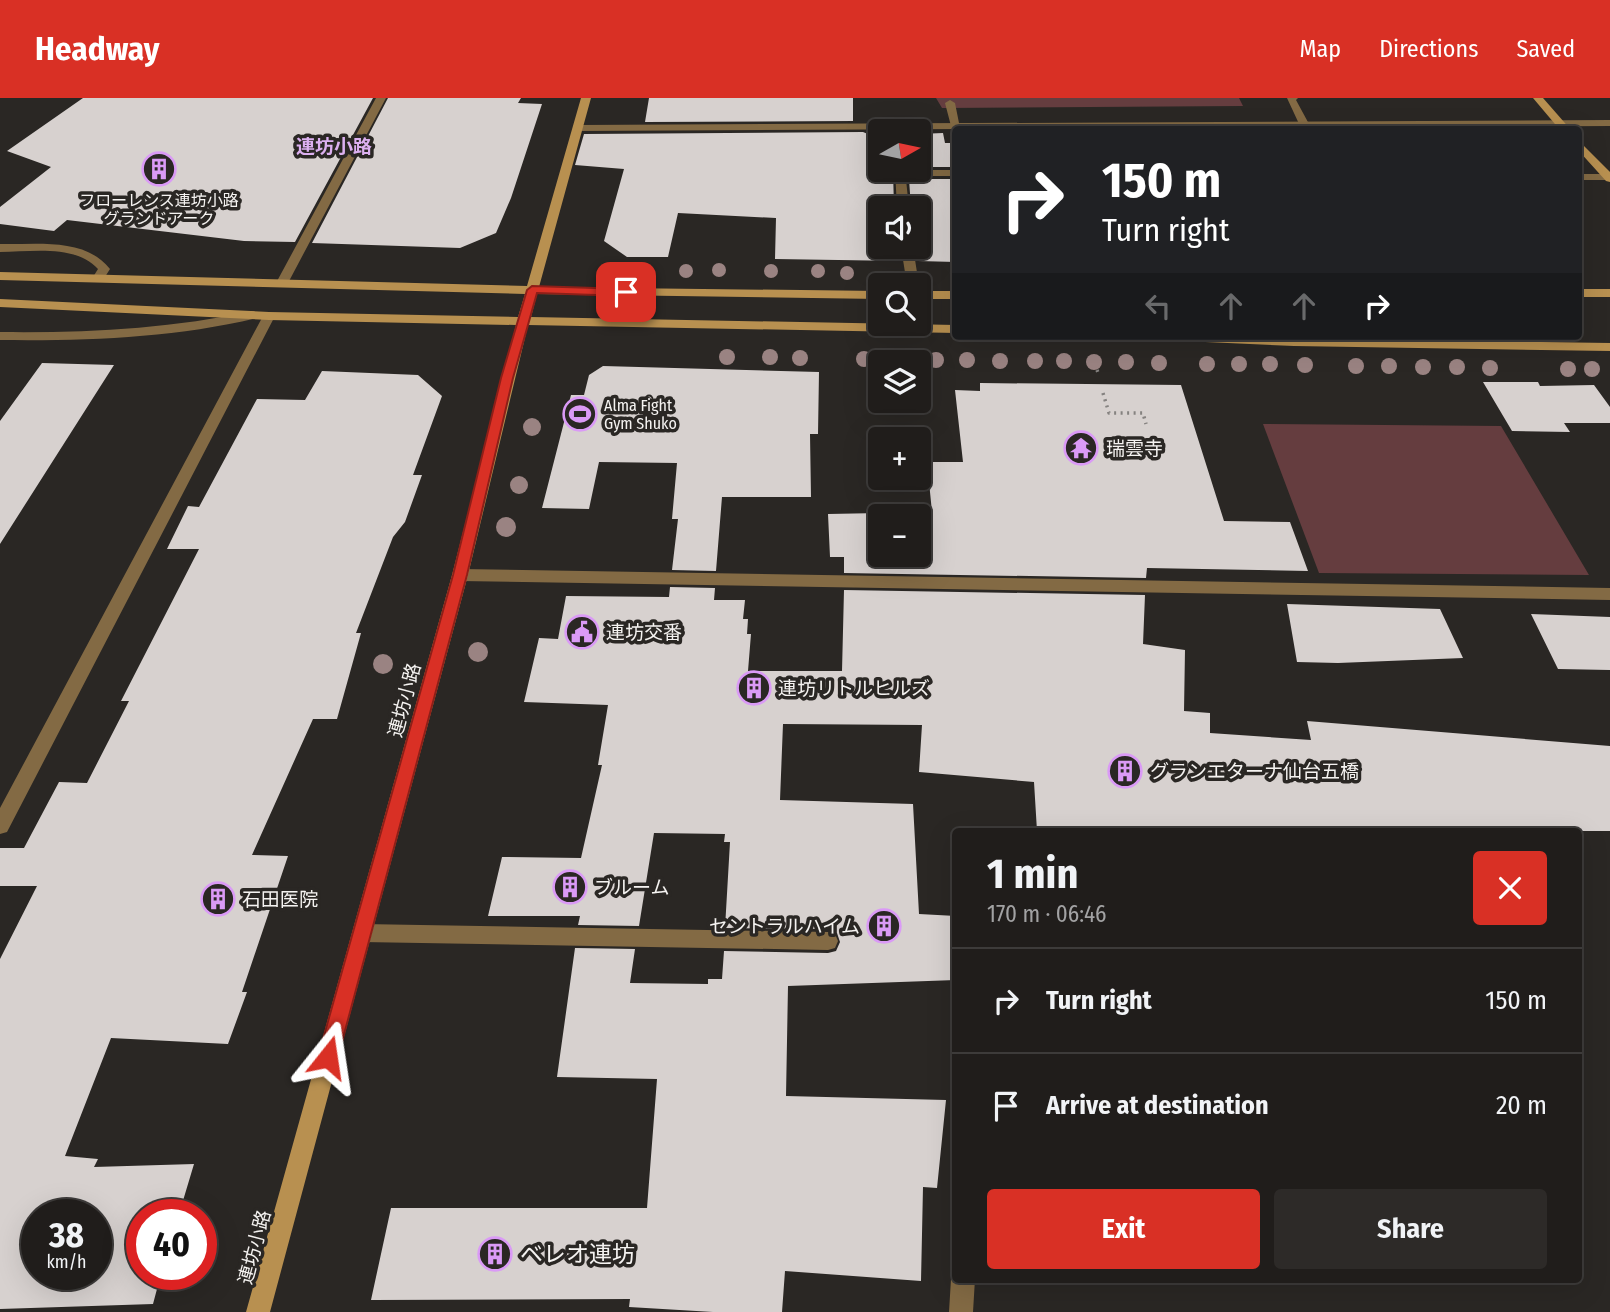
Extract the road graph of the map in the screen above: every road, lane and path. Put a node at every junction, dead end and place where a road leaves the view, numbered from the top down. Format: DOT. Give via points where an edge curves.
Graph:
graph roads {
  1 [pos="381,98"];
  2 [pos="586,98"];
  3 [pos="1293,98"];
  4 [pos="1538,98"];
  5 [pos="950,103"];
  6 [pos="1610,123"];
  7 [pos="1304,124"];
  8 [pos="952,126"];
  9 [pos="956,126"];
  10 [pos="1217,126"];
  11 [pos="1563,126"];
  12 [pos="931,127"];
  13 [pos="578,128"];
  14 [pos="868,129"];
  15 [pos="1582,148"];
  16 [pos="931,172"];
  17 [pos="952,173"];
  18 [pos="1582,177"];
  19 [pos="1609,178"];
  20 [pos="0,248"];
  21 [pos="0,276"];
  22 [pos="99,278"];
  23 [pos="282,283"];
  24 [pos="532,290"];
  25 [pos="1582,293"];
  26 [pos="1610,293"];
  27 [pos="868,295"];
  28 [pos="931,295"];
  29 [pos="952,295"];
  30 [pos="0,303"];
  31 [pos="261,315"];
  32 [pos="523,322"];
  33 [pos="952,329"];
  34 [pos="0,336"];
  35 [pos="1250,340"];
  36 [pos="1610,347"];
  37 [pos="1103,393"];
  38 [pos="1146,424"];
  39 [pos="460,575"];
  40 [pos="1610,594"];
  41 [pos="0,826"];
  42 [pos="362,933"];
  43 [pos="828,941"];
  44 [pos="963,1283"];
  45 [pos="258,1312"];
  46 [pos="961,1312"];
  1 -- 23 [label="street"];
  2 -- 13 [label="street, 連坊小路"];
  3 -- 7 [label="street"];
  4 -- 11 [label="street"];
  5 -- 9 [label="street"];
  6 -- 11 [label="street"];
  7 -- 10 [label="street"];
  7 -- 11 [label="street"];
  8 -- 12 [label="street"];
  13 -- 14 [label="street"];
  13 -- 24 [label="street, 連坊小路"];
  15 -- 19 [label="street"];
  16 -- 17 [label="street"];
  18 -- 19 [label="street"];
  20 -- 22 [label="street" via="83,252 101,263 104,270"];
  21 -- 22 [label="street"];
  22 -- 23 [label="street"];
  23 -- 24 [label="street"];
  24 -- 27 [label="street"];
  24 -- 32 [label="street, 連坊小路"];
  25 -- 26 [label="street"];
  28 -- 29 [label="street"];
  30 -- 31 [label="street"];
  31 -- 32 [label="street"];
  31 -- 34 [label="street" via="154,330 65,337"];
  31 -- 41 [label="street"];
  32 -- 33 [label="street"];
  32 -- 39 [label="street, 連坊小路"];
  35 -- 36 [label="street"];
  37 -- 38 [label="path" via="1110,413 1143,413"];
  39 -- 40 [label="street"];
  39 -- 42 [label="street, 連坊小路"];
  42 -- 43 [label="street"];
  42 -- 45 [label="street, 連坊小路"];
  44 -- 46 [label="street"];
}
